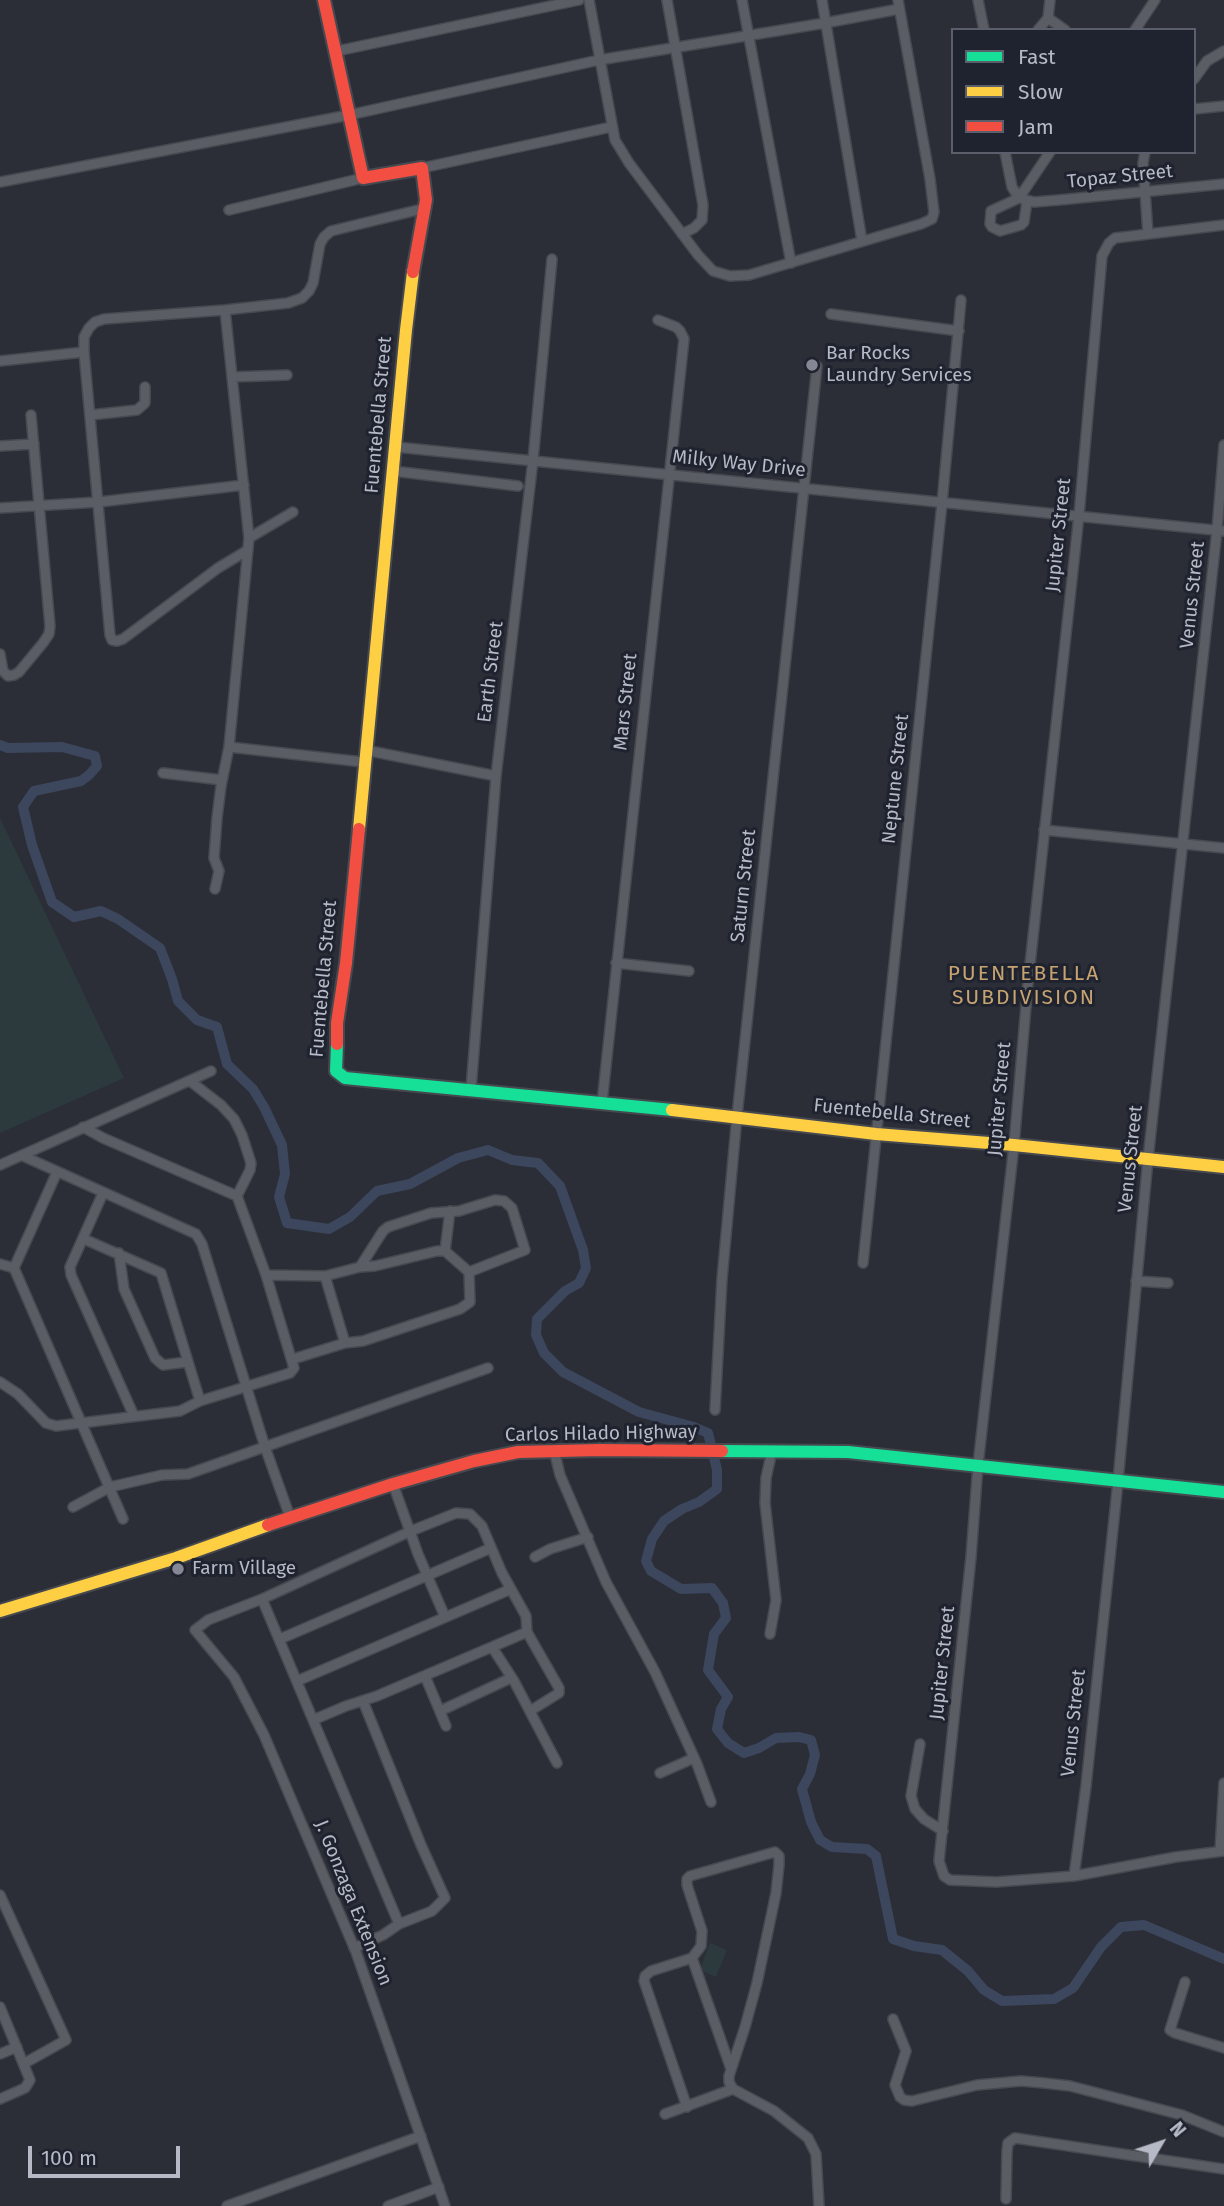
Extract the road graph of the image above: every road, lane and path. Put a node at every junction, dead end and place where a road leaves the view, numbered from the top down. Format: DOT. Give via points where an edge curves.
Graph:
graph roads {
  1 [pos="324,0"];
  2 [pos="579,0"];
  3 [pos="589,0"];
  4 [pos="667,0"];
  5 [pos="742,0"];
  6 [pos="822,0"];
  7 [pos="978,0"];
  8 [pos="1050,0"];
  9 [pos="1155,0"];
  10 [pos="899,4"];
  11 [pos="1048,18"];
  12 [pos="825,23"];
  13 [pos="984,28"];
  14 [pos="1040,28"];
  15 [pos="1062,28"];
  16 [pos="1136,28"];
  17 [pos="747,35"];
  18 [pos="675,47"];
  19 [pos="337,51"];
  20 [pos="1224,51"];
  21 [pos="599,60"];
  22 [pos="1196,76"];
  23 [pos="1224,106"];
  24 [pos="1196,108"];
  25 [pos="349,115"];
  26 [pos="611,127"];
  27 [pos="1004,154"];
  28 [pos="1050,154"];
  29 [pos="1145,154"];
  30 [pos="422,168"];
  31 [pos="363,178"];
  32 [pos="0,182"];
  33 [pos="1224,184"];
  34 [pos="1144,192"];
  35 [pos="1023,200"];
  36 [pos="426,208"];
  37 [pos="229,210"];
  38 [pos="1224,225"];
  39 [pos="682,234"];
  40 [pos="1148,234"];
  41 [pos="862,241"];
  42 [pos="552,259"];
  43 [pos="791,263"];
  44 [pos="961,300"];
  45 [pos="225,310"];
  46 [pos="831,314"];
  47 [pos="658,320"];
  48 [pos="959,331"];
  49 [pos="83,352"];
  50 [pos="0,361"];
  51 [pos="817,366"];
  52 [pos="287,374"];
  53 [pos="232,377"];
  54 [pos="145,387"];
  55 [pos="31,415"];
  56 [pos="90,415"];
  57 [pos="34,444"];
  58 [pos="1224,445"];
  59 [pos="0,446"];
  60 [pos="396,447"];
  61 [pos="533,460"];
  62 [pos="393,471"];
  63 [pos="670,473"];
  64 [pos="244,485"];
  65 [pos="518,486"];
  66 [pos="804,488"];
  67 [pos="99,502"];
  68 [pos="942,503"];
  69 [pos="39,505"];
  70 [pos="0,508"];
  71 [pos="293,513"];
  72 [pos="1079,515"];
  73 [pos="1221,530"];
  74 [pos="249,538"];
  75 [pos="248,550"];
  76 [pos="0,654"];
  77 [pos="229,747"];
  78 [pos="364,756"];
  79 [pos="163,773"];
  80 [pos="496,776"];
  81 [pos="222,780"];
  82 [pos="1044,830"];
  83 [pos="1184,843"];
  84 [pos="1224,848"];
  85 [pos="215,889"];
  86 [pos="616,962"];
  87 [pos="690,971"];
  88 [pos="211,1071"];
  89 [pos="190,1081"];
  90 [pos="471,1089"];
  91 [pos="602,1103"];
  92 [pos="737,1116"];
  93 [pos="83,1127"];
  94 [pos="876,1134"];
  95 [pos="1014,1145"];
  96 [pos="23,1156"];
  97 [pos="1148,1159"];
  98 [pos="0,1165"];
  99 [pos="1224,1167"];
  100 [pos="57,1172"];
  101 [pos="103,1193"];
  102 [pos="237,1196"];
  103 [pos="450,1211"];
  104 [pos="84,1239"];
  105 [pos="445,1251"];
  106 [pos="118,1253"];
  107 [pos="863,1263"];
  108 [pos="0,1264"];
  109 [pos="359,1267"];
  110 [pos="14,1269"];
  111 [pos="469,1272"];
  112 [pos="266,1275"];
  113 [pos="326,1276"];
  114 [pos="1136,1281"];
  115 [pos="1168,1283"];
  116 [pos="345,1343"];
  117 [pos="293,1359"];
  118 [pos="187,1362"];
  119 [pos="488,1368"];
  120 [pos="0,1382"];
  121 [pos="246,1386"];
  122 [pos="201,1401"];
  123 [pos="715,1410"];
  124 [pos="134,1416"];
  125 [pos="81,1424"];
  126 [pos="265,1447"];
  127 [pos="554,1450"];
  128 [pos="772,1451"];
  129 [pos="978,1465"];
  130 [pos="1118,1481"];
  131 [pos="393,1484"];
  132 [pos="110,1487"];
  133 [pos="1224,1492"];
  134 [pos="73,1507"];
  135 [pos="290,1517"];
  136 [pos="123,1520"];
  137 [pos="411,1531"];
  138 [pos="588,1537"];
  139 [pos="491,1548"];
  140 [pos="535,1557"];
  141 [pos="427,1576"];
  142 [pos="511,1589"];
  143 [pos="262,1599"];
  144 [pos="0,1611"];
  145 [pos="445,1617"];
  146 [pos="527,1632"];
  147 [pos="770,1634"];
  148 [pos="280,1639"];
  149 [pos="492,1647"];
  150 [pos="425,1676"];
  151 [pos="511,1678"];
  152 [pos="297,1681"];
  153 [pos="363,1701"];
  154 [pos="440,1711"];
  155 [pos="530,1711"];
  156 [pos="313,1720"];
  157 [pos="446,1726"];
  158 [pos="920,1744"];
  159 [pos="694,1758"];
  160 [pos="557,1763"];
  161 [pos="660,1773"];
  162 [pos="1224,1783"];
  163 [pos="711,1802"];
  164 [pos="943,1831"];
  165 [pos="1222,1851"];
  166 [pos="1074,1876"];
  167 [pos="0,1895"];
  168 [pos="399,1924"];
  169 [pos="354,1948"];
  170 [pos="692,1958"];
  171 [pos="1185,1982"];
  172 [pos="0,2009"];
  173 [pos="893,2020"];
  174 [pos="17,2047"];
  175 [pos="1224,2048"];
  176 [pos="0,2054"];
  177 [pos="25,2063"];
  178 [pos="731,2069"];
  179 [pos="733,2089"];
  180 [pos="0,2099"];
  181 [pos="687,2107"];
  182 [pos="665,2113"];
  183 [pos="1224,2132"];
  184 [pos="421,2136"];
  185 [pos="1224,2169"];
  186 [pos="439,2187"];
  187 [pos="1006,2199"];
  188 [pos="227,2206"];
  189 [pos="388,2206"];
  190 [pos="445,2206"];
  191 [pos="819,2206"];
  1 -- 19 [label="street"];
  2 -- 19 [label="street"];
  3 -- 21 [label="street"];
  4 -- 18 [label="street"];
  5 -- 17 [label="street"];
  6 -- 12 [label="street"];
  7 -- 13 [label="street"];
  8 -- 11 [label="street"];
  9 -- 16 [label="street"];
  10 -- 12 [label="street"];
  10 -- 41 [label="street" via="934,212 928,222"];
  11 -- 14 [label="street"];
  11 -- 15 [label="street"];
  12 -- 17 [label="street"];
  12 -- 41 [label="street"];
  17 -- 18 [label="street"];
  17 -- 43 [label="street"];
  18 -- 21 [label="street"];
  18 -- 39 [label="street" via="703,205 702,220"];
  19 -- 25 [label="street"];
  20 -- 22 [label="street"];
  21 -- 25 [label="street"];
  21 -- 26 [label="street"];
  23 -- 24 [label="street"];
  25 -- 31 [label="street"];
  25 -- 32 [label="street"];
  26 -- 30 [label="street"];
  26 -- 39 [label="street" via="622,152"];
  27 -- 35 [label="street" via="1012,187"];
  28 -- 35 [label="street"];
  29 -- 34 [label="street"];
  30 -- 31 [label="street"];
  30 -- 36 [label="street, Fuentebella Street"];
  31 -- 37 [label="street"];
  33 -- 34 [label="street, Topaz Street"];
  34 -- 35 [label="street, Topaz Street"];
  34 -- 40 [label="street"];
  36 -- 45 [label="street" via="331,231 320,244 313,283 302,298"];
  36 -- 60 [label="street, Fuentebella Street" via="411,292"];
  38 -- 40 [label="street"];
  39 -- 43 [label="street" via="713,271 722,275 749,275"];
  40 -- 72 [label="street, Jupiter Street" via="1109,243 1102,257"];
  41 -- 43 [label="street"];
  42 -- 61 [label="street, Earth Street"];
  44 -- 48 [label="street, Neptune Street"];
  45 -- 49 [label="street" via="104,319 89,328"];
  45 -- 53 [label="street"];
  46 -- 48 [label="street"];
  47 -- 63 [label="street, Mars Street" via="676,327 684,339"];
  48 -- 68 [label="street, Neptune Street"];
  49 -- 50 [label="street"];
  49 -- 56 [label="street"];
  51 -- 66 [label="street, Saturn Street"];
  52 -- 53 [label="street"];
  53 -- 64 [label="street"];
  54 -- 56 [label="street" via="145,403 137,410"];
  55 -- 57 [label="street"];
  56 -- 67 [label="street"];
  57 -- 59 [label="street"];
  57 -- 69 [label="street"];
  58 -- 73 [label="street, Venus Street"];
  60 -- 61 [label="street, Milky Way Drive"];
  60 -- 62 [label="street, Fuentebella Street"];
  61 -- 63 [label="street, Milky Way Drive"];
  61 -- 80 [label="street, Earth Street"];
  62 -- 65 [label="street"];
  62 -- 78 [label="street, Fuentebella Street"];
  63 -- 66 [label="street, Milky Way Drive"];
  63 -- 86 [label="street, Mars Street"];
  64 -- 67 [label="street"];
  64 -- 74 [label="street"];
  66 -- 68 [label="street, Milky Way Drive"];
  66 -- 92 [label="street, Saturn Street"];
  67 -- 69 [label="street"];
  67 -- 75 [label="street" via="112,640 123,639"];
  68 -- 72 [label="street, Milky Way Drive"];
  68 -- 94 [label="street, Neptune Street"];
  69 -- 70 [label="street"];
  69 -- 76 [label="street" via="48,634 14,675 3,671"];
  71 -- 74 [label="street"];
  72 -- 73 [label="street, Milky Way Drive"];
  72 -- 82 [label="street, Jupiter Street"];
  73 -- 83 [label="street, Venus Street"];
  74 -- 75 [label="street"];
  75 -- 77 [label="street"];
  77 -- 78 [label="street"];
  77 -- 81 [label="street"];
  78 -- 80 [label="street"];
  78 -- 90 [label="street, Fuentebella Street" via="336,1071 345,1078"];
  79 -- 81 [label="street"];
  80 -- 90 [label="street, Earth Street"];
  81 -- 85 [label="street"];
  82 -- 83 [label="street"];
  82 -- 95 [label="street, Jupiter Street"];
  83 -- 84 [label="street"];
  83 -- 97 [label="street, Venus Street"];
  86 -- 87 [label="street"];
  86 -- 91 [label="street, Mars Street"];
  88 -- 89 [label="street"];
  89 -- 93 [label="street"];
  89 -- 102 [label="street" via="221,1105 242,1135 251,1163"];
  90 -- 91 [label="street, Fuentebella Street"];
  91 -- 92 [label="street, Fuentebella Street"];
  92 -- 94 [label="street, Fuentebella Street"];
  92 -- 123 [label="street, Saturn Street"];
  93 -- 96 [label="street"];
  93 -- 102 [label="street"];
  94 -- 95 [label="street, Fuentebella Street"];
  94 -- 107 [label="street, Neptune Street"];
  95 -- 97 [label="street, Fuentebella Street"];
  95 -- 129 [label="street, Jupiter Street"];
  96 -- 98 [label="street"];
  96 -- 100 [label="street"];
  97 -- 99 [label="street, Fuentebella Street"];
  97 -- 114 [label="street, Venus Street"];
  100 -- 101 [label="street"];
  100 -- 110 [label="street"];
  101 -- 104 [label="street"];
  101 -- 121 [label="street" via="196,1234"];
  102 -- 112 [label="street"];
  103 -- 105 [label="street"];
  103 -- 109 [label="street" via="385,1229"];
  103 -- 111 [label="street" via="495,1200 505,1202 512,1208 526,1246 523,1252"];
  104 -- 106 [label="street"];
  104 -- 124 [label="street" via="70,1267 71,1275"];
  105 -- 109 [label="street"];
  105 -- 111 [label="street"];
  106 -- 118 [label="street" via="164,1277"];
  106 -- 118 [label="street" via="124,1289 155,1358 163,1366"];
  108 -- 110 [label="street"];
  109 -- 113 [label="street"];
  110 -- 125 [label="street"];
  111 -- 116 [label="street" via="467,1306"];
  112 -- 113 [label="street"];
  112 -- 117 [label="street"];
  113 -- 116 [label="street"];
  114 -- 115 [label="street"];
  114 -- 130 [label="street, Venus Street"];
  116 -- 117 [label="street"];
  117 -- 121 [label="street" via="290,1373"];
  118 -- 122 [label="street"];
  119 -- 126 [label="street"];
  120 -- 125 [label="street" via="19,1394 46,1423"];
  121 -- 122 [label="street"];
  121 -- 126 [label="street"];
  122 -- 124 [label="street" via="167,1414"];
  124 -- 125 [label="street"];
  125 -- 132 [label="street"];
  126 -- 132 [label="street" via="188,1474"];
  126 -- 135 [label="street"];
  127 -- 128 [label="street, Carlos Hilado Highway"];
  127 -- 131 [label="street, Carlos Hilado Highway" via="490,1457"];
  127 -- 138 [label="street" via="560,1475"];
  128 -- 129 [label="street, Carlos Hilado Highway" via="860,1452"];
  128 -- 147 [label="street" via="765,1503 776,1600"];
  129 -- 130 [label="street, Carlos Hilado Highway"];
  129 -- 164 [label="street, Jupiter Street"];
  130 -- 133 [label="street, Carlos Hilado Highway"];
  130 -- 166 [label="street, Venus Street"];
  131 -- 135 [label="street, Carlos Hilado Highway"];
  131 -- 137 [label="street"];
  132 -- 134 [label="street"];
  132 -- 136 [label="street"];
  135 -- 144 [label="street, Carlos Hilado Highway" via="177,1558"];
  137 -- 139 [label="street" via="456,1513 470,1514 482,1526"];
  137 -- 141 [label="street"];
  137 -- 143 [label="street"];
  138 -- 140 [label="street"];
  138 -- 159 [label="street"];
  139 -- 141 [label="street"];
  139 -- 142 [label="street"];
  141 -- 145 [label="street"];
  141 -- 148 [label="street"];
  142 -- 145 [label="street"];
  142 -- 146 [label="street" via="526,1616"];
  143 -- 148 [label="street"];
  143 -- 169 [label="street, J. Gonzaga Extension" via="208,1620 195,1630 241,1688"];
  145 -- 152 [label="street"];
  146 -- 149 [label="street"];
  146 -- 155 [label="street" via="560,1691"];
  148 -- 152 [label="street"];
  149 -- 150 [label="street"];
  149 -- 151 [label="street"];
  150 -- 153 [label="street"];
  150 -- 154 [label="street"];
  151 -- 154 [label="street"];
  151 -- 155 [label="street"];
  152 -- 156 [label="street"];
  153 -- 156 [label="street"];
  153 -- 168 [label="street" via="445,1898 432,1911"];
  154 -- 157 [label="street"];
  155 -- 160 [label="street"];
  156 -- 168 [label="street"];
  158 -- 164 [label="street" via="911,1796 915,1809"];
  159 -- 161 [label="street"];
  159 -- 163 [label="street"];
  162 -- 165 [label="street"];
  164 -- 166 [label="street, Jupiter Street" via="939,1861 950,1880"];
  165 -- 166 [label="street"];
  167 -- 177 [label="street" via="66,2040"];
  168 -- 169 [label="street"];
  169 -- 184 [label="street, J. Gonzaga Extension"];
  170 -- 178 [label="street"];
  170 -- 178 [label="street" via="701,1946 702,1931 687,1879 775,1852 779,1856 776,1893"];
  170 -- 181 [label="street" via="651,1971 644,1981"];
  171 -- 175 [label="street" via="1170,2030"];
  172 -- 174 [label="street"];
  173 -- 183 [label="street" via="906,2051 895,2085 904,2099 977,2085 1044,2083 1182,2115"];
  174 -- 176 [label="street"];
  174 -- 177 [label="street"];
  177 -- 180 [label="street" via="30,2080 27,2086"];
  178 -- 179 [label="street"];
  179 -- 181 [label="street"];
  179 -- 191 [label="street" via="774,2111 808,2138 816,2154"];
  181 -- 182 [label="street"];
  184 -- 186 [label="street, J. Gonzaga Extension"];
  184 -- 188 [label="street"];
  185 -- 187 [label="street" via="1015,2138 1007,2151"];
  186 -- 189 [label="street"];
  186 -- 190 [label="street, J. Gonzaga Extension"];
}
